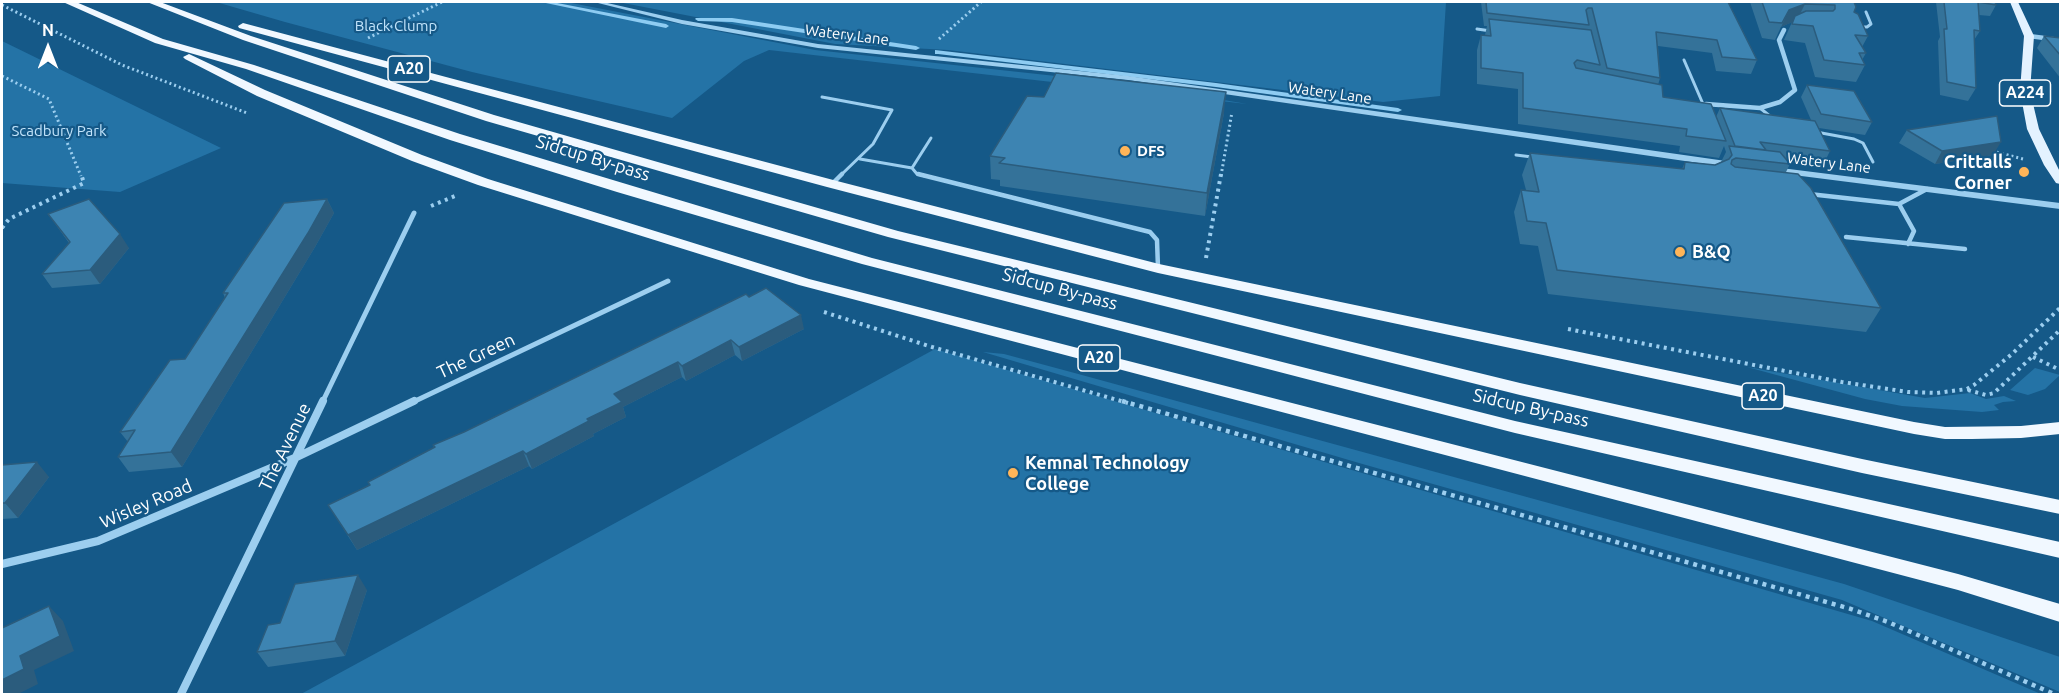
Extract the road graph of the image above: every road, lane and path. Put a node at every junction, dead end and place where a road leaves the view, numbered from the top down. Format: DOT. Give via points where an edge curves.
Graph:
graph roads {
  1 [pos="68,2"];
  2 [pos="152,2"];
  3 [pos="442,2"];
  4 [pos="597,2"];
  5 [pos="981,2"];
  6 [pos="2014,2"];
  7 [pos="172,9"];
  8 [pos="1866,12"];
  9 [pos="1791,27"];
  10 [pos="1858,27"];
  11 [pos="1477,29"];
  12 [pos="1784,30"];
  13 [pos="1499,32"];
  14 [pos="2029,36"];
  15 [pos="365,39"];
  16 [pos="2061,40"];
  17 [pos="159,41"];
  18 [pos="935,43"];
  19 [pos="1684,60"];
  20 [pos="2,76"];
  21 [pos="1235,93"];
  22 [pos="822,97"];
  23 [pos="1692,102"];
  24 [pos="1703,104"];
  25 [pos="1760,108"];
  26 [pos="1707,114"];
  27 [pos="1777,120"];
  28 [pos="1808,130"];
  29 [pos="931,138"];
  30 [pos="1992,151"];
  31 [pos="1516,155"];
  32 [pos="1722,155"];
  33 [pos="1537,158"];
  34 [pos="860,159"];
  35 [pos="1873,162"];
  36 [pos="1726,164"];
  37 [pos="1737,165"];
  38 [pos="2050,165"];
  39 [pos="912,168"];
  40 [pos="1761,168"];
  41 [pos="2061,180"];
  42 [pos="483,182"];
  43 [pos="832,184"];
  44 [pos="1927,189"];
  45 [pos="1803,194"];
  46 [pos="1899,204"];
  47 [pos="2061,206"];
  48 [pos="414,213"];
  49 [pos="2,228"];
  50 [pos="1846,237"];
  51 [pos="1908,244"];
  52 [pos="1965,249"];
  53 [pos="1206,259"];
  54 [pos="1158,268"];
  55 [pos="668,281"];
  56 [pos="2061,308"];
  57 [pos="1559,328"];
  58 [pos="2061,330"];
  59 [pos="2033,357"];
  60 [pos="2061,370"];
  61 [pos="1967,389"];
  62 [pos="2061,428"];
  63 [pos="297,457"];
  64 [pos="2061,507"];
  65 [pos="2061,550"];
  66 [pos="2,564"];
  67 [pos="2061,613"];
  68 [pos="181,694"];
  1 -- 17 [label="highway, Sidcup By-pass / A20"];
  2 -- 7 [label="highway, Sidcup By-pass / A20"];
  3 -- 15 [label="path"];
  4 -- 21 [label="street, Watery Lane" via="682,22 818,46"];
  5 -- 18 [label="path"];
  6 -- 14 [label="main road, A224"];
  7 -- 43 [label="highway, A20"];
  7 -- 64 [label="highway, Sidcup By-pass / A20" via="490,118 893,234 1520,389"];
  8 -- 10 [label="lane" via="1871,24"];
  9 -- 12 [label="lane"];
  11 -- 13 [label="lane"];
  12 -- 25 [label="street" via="1779,40 1796,90 1780,102"];
  14 -- 16 [label="street"];
  14 -- 38 [label="main road, A224" via="2025,91 2033,129"];
  17 -- 42 [label="highway, A20" via="261,93"];
  17 -- 65 [label="highway, Sidcup By-pass / A20" via="250,67 499,151 867,261 1515,426"];
  19 -- 24 [label="lane"];
  20 -- 49 [label="path" via="49,99 84,183 9,219"];
  21 -- 36 [label="street, Watery Lane"];
  21 -- 53 [label="path"];
  22 -- 34 [label="lane" via="892,110"];
  23 -- 24 [label="street"];
  24 -- 25 [label="street"];
  24 -- 26 [label="street"];
  25 -- 27 [label="lane"];
  28 -- 35 [label="lane" via="1854,139 1863,144"];
  29 -- 39 [label="lane"];
  30 -- 38 [label="path"];
  31 -- 33 [label="lane"];
  32 -- 36 [label="street"];
  34 -- 39 [label="lane"];
  34 -- 43 [label="lane"];
  36 -- 37 [label="street, Watery Lane"];
  38 -- 41 [label="main road, A224"];
  39 -- 54 [label="lane" via="917,174 1150,232 1157,240"];
  40 -- 44 [label="street, Watery Lane"];
  42 -- 48 [label="path"];
  42 -- 67 [label="highway, A20" via="804,282 1958,582"];
  43 -- 54 [label="highway, A20"];
  44 -- 46 [label="lane"];
  44 -- 47 [label="street, Watery Lane"];
  45 -- 46 [label="lane"];
  46 -- 51 [label="lane" via="1914,231"];
  48 -- 63 [label="street, The Avenue"];
  50 -- 51 [label="lane"];
  51 -- 52 [label="lane"];
  54 -- 62 [label="highway, A20" via="1914,428 1945,433"];
  55 -- 63 [label="street, The Green"];
  56 -- 61 [label="path"];
  57 -- 61 [label="path" via="1872,387 1937,393"];
  58 -- 59 [label="path"];
  59 -- 60 [label="path"];
  59 -- 61 [label="path" via="1994,393 1986,395"];
  63 -- 66 [label="street, Wisley Road" via="98,541"];
  63 -- 68 [label="street, The Avenue"];
}
